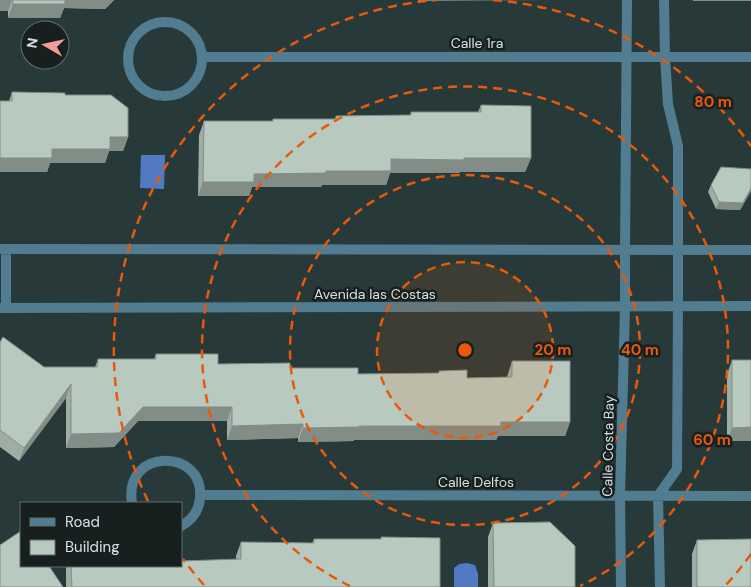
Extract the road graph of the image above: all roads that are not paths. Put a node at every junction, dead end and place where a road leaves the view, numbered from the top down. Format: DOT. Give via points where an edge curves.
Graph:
graph roads {
  1 [pos="626,0"];
  2 [pos="664,0"];
  3 [pos="203,57"];
  4 [pos="626,57"];
  5 [pos="666,57"];
  6 [pos="751,57"];
  7 [pos="3,249"];
  8 [pos="625,250"];
  9 [pos="678,250"];
  10 [pos="751,250"];
  11 [pos="678,306"];
  12 [pos="751,306"];
  13 [pos="625,307"];
  14 [pos="3,308"];
  15 [pos="200,495"];
  16 [pos="620,496"];
  17 [pos="658,496"];
  18 [pos="751,496"];
  19 [pos="132,502"];
  20 [pos="182,526"];
  21 [pos="621,587"];
  22 [pos="660,587"];
  1 -- 4 [label="street"];
  2 -- 5 [label="street"];
  3 -- 3 [label="street" via="201,44 194,34 172,22 160,22 138,33 128,56 129,69 138,85 153,95 165,97 177,95 197,80"];
  3 -- 4 [label="street, Calle 1ra"];
  4 -- 5 [label="street, Calle 1ra"];
  4 -- 8 [label="street"];
  5 -- 6 [label="street, Calle 1ra"];
  5 -- 9 [label="street" via="668,104 678,146"];
  7 -- 8 [label="street"];
  7 -- 14 [label="street"];
  8 -- 9 [label="street"];
  8 -- 13 [label="street, Calle Costa Bay"];
  9 -- 10 [label="street"];
  9 -- 11 [label="street"];
  11 -- 12 [label="street, Avenida las Costas"];
  11 -- 13 [label="street, Avenida las Costas"];
  11 -- 17 [label="street" via="677,469"];
  13 -- 14 [label="street, Avenida las Costas"];
  13 -- 16 [label="street, Calle Costa Bay"];
  15 -- 16 [label="street, Calle Delfos"];
  15 -- 19 [label="street" via="192,472 183,464 159,460 139,472 133,483"];
  15 -- 20 [label="street" via="194,516"];
  16 -- 17 [label="street, Calle Delfos"];
  16 -- 21 [label="street, Calle Costa Bay"];
  17 -- 18 [label="street, Calle Delfos"];
  17 -- 22 [label="street"];
}
